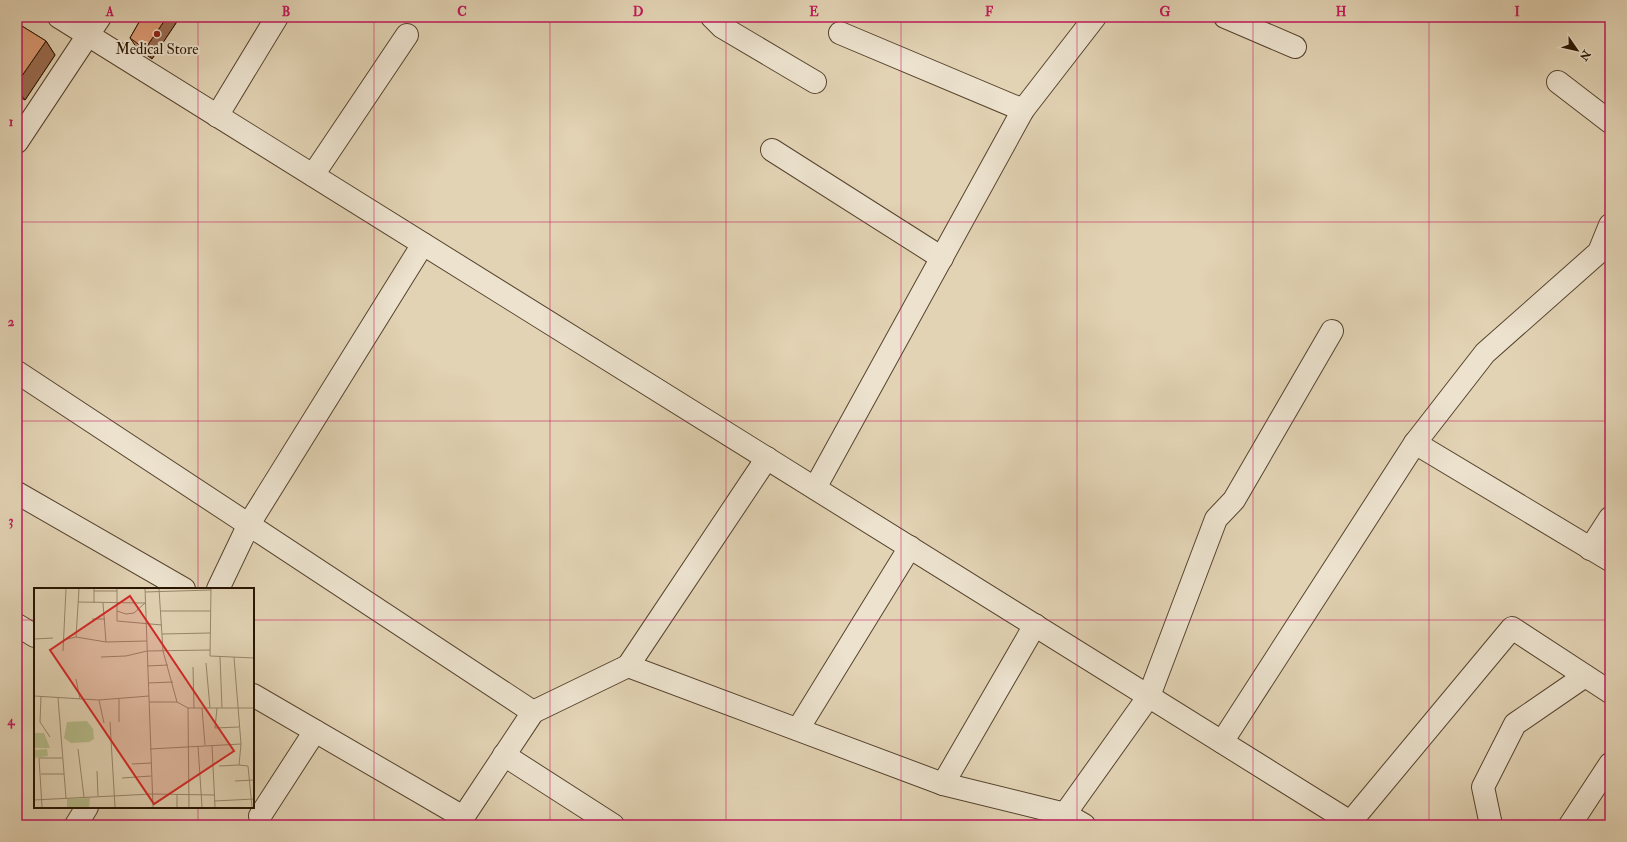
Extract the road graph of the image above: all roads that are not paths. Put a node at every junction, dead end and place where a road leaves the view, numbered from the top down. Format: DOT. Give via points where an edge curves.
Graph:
graph roads {
  1 [pos="58,17"];
  2 [pos="100,17"];
  3 [pos="277,17"];
  4 [pos="712,17"];
  5 [pos="1095,17"];
  6 [pos="1225,17"];
  7 [pos="840,33"];
  8 [pos="407,35"];
  9 [pos="88,36"];
  10 [pos="1295,47"];
  11 [pos="815,82"];
  12 [pos="1558,82"];
  13 [pos="1023,110"];
  14 [pos="217,116"];
  15 [pos="1610,122"];
  16 [pos="17,142"];
  17 [pos="772,150"];
  18 [pos="313,175"];
  19 [pos="1610,225"];
  20 [pos="423,244"];
  21 [pos="1605,256"];
  22 [pos="942,258"];
  23 [pos="1332,331"];
  24 [pos="17,372"];
  25 [pos="1414,442"];
  26 [pos="768,458"];
  27 [pos="815,488"];
  28 [pos="17,493"];
  29 [pos="1610,518"];
  30 [pos="249,524"];
  31 [pos="910,547"];
  32 [pos="1590,549"];
  33 [pos="1610,560"];
  34 [pos="182,588"];
  35 [pos="218,588"];
  36 [pos="17,625"];
  37 [pos="1035,625"];
  38 [pos="34,635"];
  39 [pos="628,666"];
  40 [pos="1585,676"];
  41 [pos="1610,692"];
  42 [pos="254,696"];
  43 [pos="1148,696"];
  44 [pos="534,712"];
  45 [pos="798,729"];
  46 [pos="315,731"];
  47 [pos="1222,742"];
  48 [pos="504,755"];
  49 [pos="1610,764"];
  50 [pos="944,784"];
  51 [pos="86,808"];
  52 [pos="1061,819"];
  53 [pos="461,821"];
  54 [pos="262,822"];
  55 [pos="1351,824"];
  56 [pos="76,825"];
  57 [pos="613,825"];
  58 [pos="1084,825"];
  59 [pos="1491,825"];
  60 [pos="1570,825"];
  1 -- 9 [label="street"];
  2 -- 9 [label="street"];
  3 -- 14 [label="street"];
  4 -- 11 [label="street" via="722,27"];
  5 -- 13 [label="street"];
  6 -- 10 [label="street"];
  7 -- 13 [label="street"];
  8 -- 18 [label="street"];
  9 -- 14 [label="street"];
  9 -- 16 [label="street"];
  12 -- 15 [label="street"];
  13 -- 22 [label="street"];
  14 -- 18 [label="street"];
  17 -- 22 [label="street"];
  18 -- 20 [label="street"];
  19 -- 21 [label="street"];
  20 -- 26 [label="street"];
  20 -- 30 [label="street"];
  21 -- 25 [label="street" via="1485,353"];
  22 -- 27 [label="street"];
  23 -- 43 [label="street" via="1234,500 1216,519"];
  24 -- 30 [label="street"];
  25 -- 32 [label="street"];
  25 -- 47 [label="street"];
  26 -- 27 [label="street"];
  26 -- 39 [label="street"];
  27 -- 31 [label="street"];
  28 -- 34 [label="street"];
  29 -- 32 [label="street"];
  30 -- 35 [label="street"];
  30 -- 44 [label="street"];
  31 -- 37 [label="street"];
  31 -- 45 [label="street"];
  32 -- 33 [label="street"];
  36 -- 38 [label="street"];
  37 -- 43 [label="street"];
  37 -- 50 [label="street"];
  39 -- 44 [label="street"];
  39 -- 45 [label="street"];
  40 -- 41 [label="street"];
  40 -- 55 [label="street" via="1512,628"];
  40 -- 59 [label="street" via="1515,724 1483,787"];
  42 -- 46 [label="street"];
  43 -- 47 [label="street"];
  43 -- 52 [label="street"];
  44 -- 48 [label="street"];
  45 -- 50 [label="street"];
  46 -- 53 [label="street"];
  46 -- 54 [label="street"];
  47 -- 55 [label="street"];
  48 -- 53 [label="street"];
  48 -- 57 [label="street"];
  49 -- 60 [label="street"];
  50 -- 52 [label="street"];
  51 -- 56 [label="street"];
  52 -- 58 [label="street"];
}
